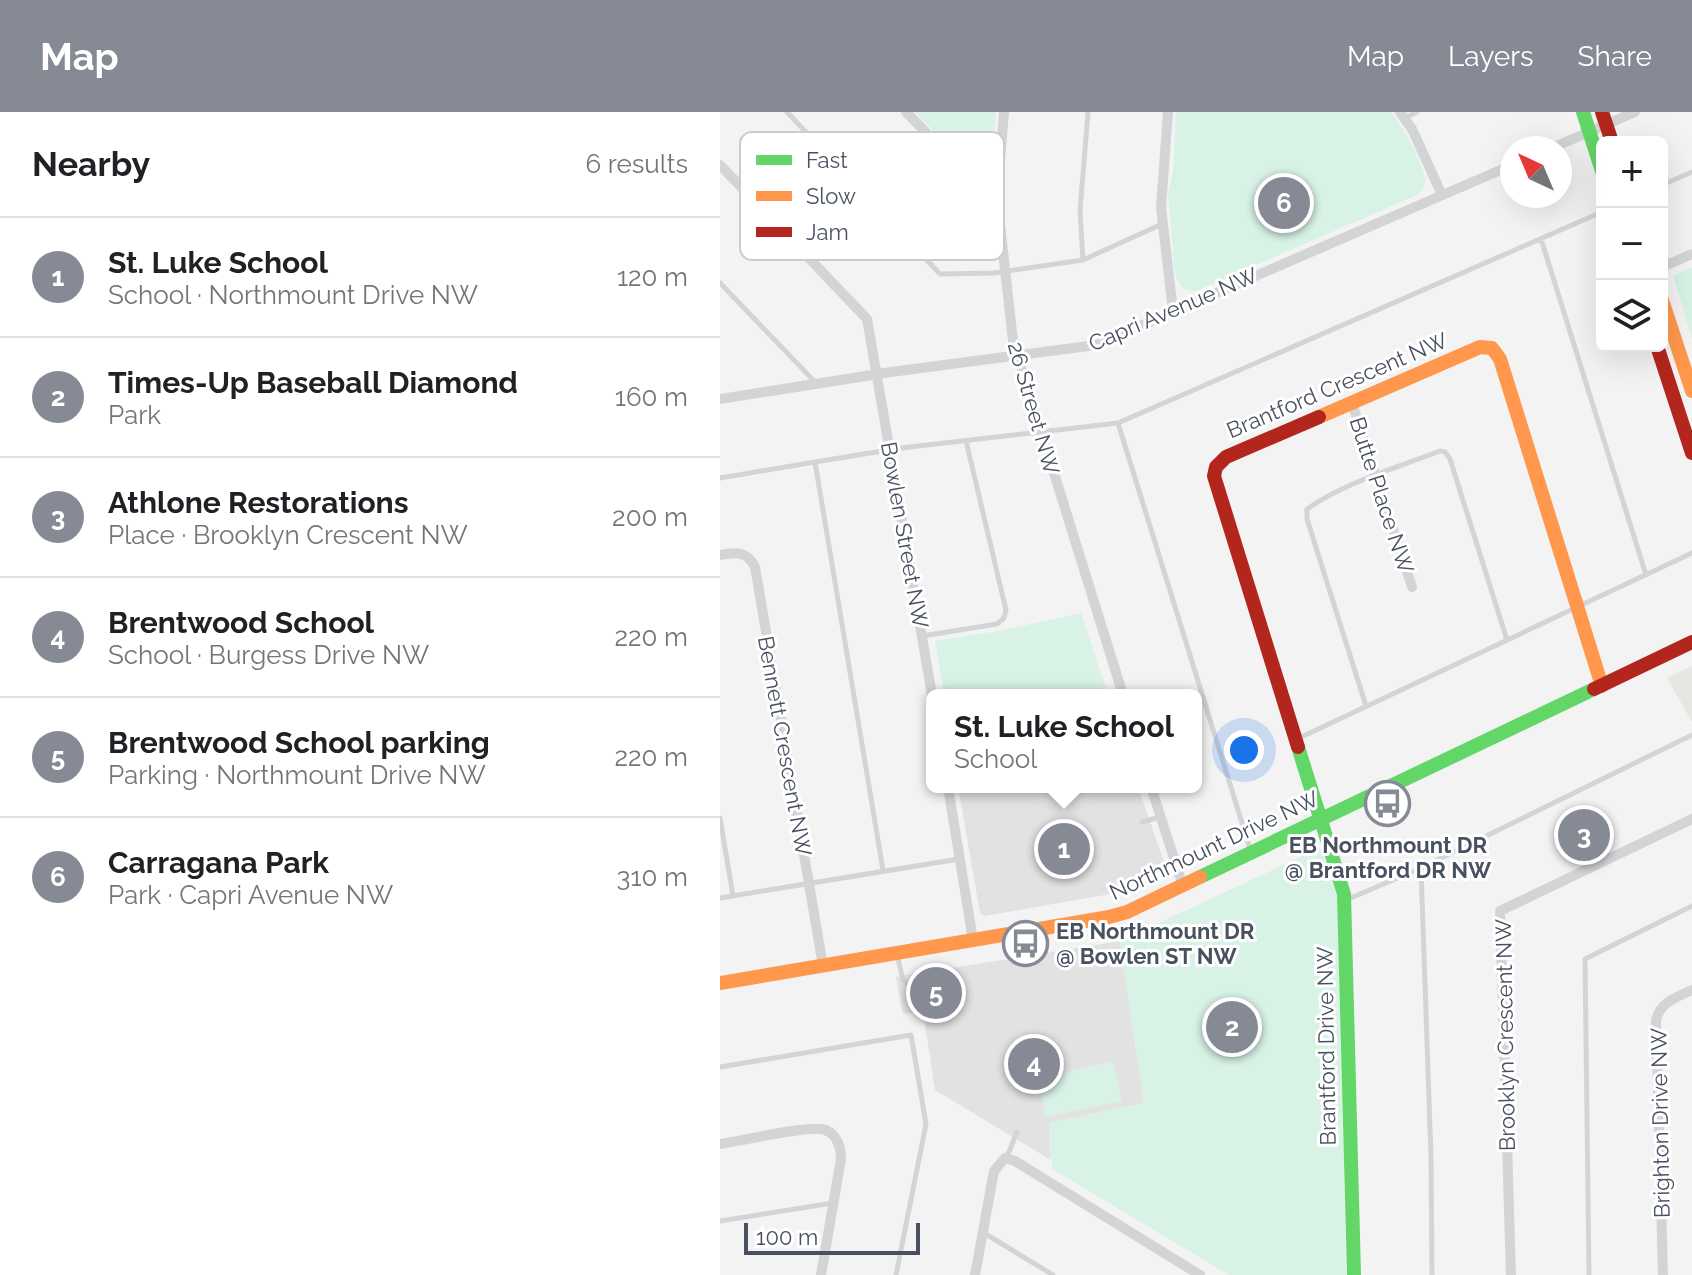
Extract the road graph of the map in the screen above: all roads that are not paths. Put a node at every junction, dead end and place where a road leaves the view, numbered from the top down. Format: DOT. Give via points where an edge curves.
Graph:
graph roads {
  1 [pos="787,112"];
  2 [pos="906,112"];
  3 [pos="1004,112"];
  4 [pos="1088,112"];
  5 [pos="1168,112"];
  6 [pos="1417,112"];
  7 [pos="1583,112"];
  8 [pos="1635,112"];
  9 [pos="1403,115"];
  10 [pos="1604,118"];
  11 [pos="806,132"];
  12 [pos="925,132"];
  13 [pos="1002,132"];
  14 [pos="1590,132"];
  15 [pos="1572,140"];
  16 [pos="1596,152"];
  17 [pos="720,165"];
  18 [pos="1500,170"];
  19 [pos="1692,172"];
  20 [pos="1668,182"];
  21 [pos="740,186"];
  22 [pos="1442,195"];
  23 [pos="1596,215"];
  24 [pos="1163,224"];
  25 [pos="1541,239"];
  26 [pos="1692,254"];
  27 [pos="812,260"];
  28 [pos="927,260"];
  29 [pos="1004,260"];
  30 [pos="1083,260"];
  31 [pos="1668,264"];
  32 [pos="1005,271"];
  33 [pos="720,283"];
  34 [pos="1173,311"];
  35 [pos="1668,318"];
  36 [pos="1659,352"];
  37 [pos="1018,356"];
  38 [pos="878,374"];
  39 [pos="816,383"];
  40 [pos="1692,391"];
  41 [pos="720,399"];
  42 [pos="1352,403"];
  43 [pos="1118,423"];
  44 [pos="1040,432"];
  45 [pos="966,441"];
  46 [pos="891,450"];
  47 [pos="1692,453"];
  48 [pos="815,462"];
  49 [pos="1375,476"];
  50 [pos="720,478"];
  51 [pos="1692,553"];
  52 [pos="720,555"];
  53 [pos="1646,575"];
  54 [pos="1412,587"];
  55 [pos="1575,607"];
  56 [pos="922,636"];
  57 [pos="1507,640"];
  58 [pos="1692,642"];
  59 [pos="1602,686"];
  60 [pos="931,689"];
  61 [pos="1121,689"];
  62 [pos="1200,689"];
  63 [pos="1202,695"];
  64 [pos="1366,706"];
  65 [pos="1692,735"];
  66 [pos="1296,740"];
  67 [pos="949,793"];
  68 [pos="1153,793"];
  69 [pos="1161,817"];
  70 [pos="720,818"];
  71 [pos="1322,819"];
  72 [pos="1692,819"];
  73 [pos="1142,822"];
  74 [pos="1251,853"];
  75 [pos="960,858"];
  76 [pos="1421,868"];
  77 [pos="883,870"];
  78 [pos="809,884"];
  79 [pos="1183,886"];
  80 [pos="733,896"];
  81 [pos="720,898"];
  82 [pos="1345,901"];
  83 [pos="1692,906"];
  84 [pos="973,940"];
  85 [pos="897,953"];
  86 [pos="823,966"];
  87 [pos="720,983"];
  88 [pos="1692,990"];
  89 [pos="939,1010"];
  90 [pos="720,1067"];
  91 [pos="1017,1132"];
  92 [pos="720,1144"];
  93 [pos="1006,1158"];
  94 [pos="833,1203"];
  95 [pos="720,1221"];
  96 [pos="983,1233"];
  97 [pos="821,1275"];
  98 [pos="896,1275"];
  99 [pos="975,1275"];
  100 [pos="1053,1275"];
  101 [pos="1200,1275"];
  102 [pos="1354,1275"];
  103 [pos="1432,1275"];
  104 [pos="1511,1275"];
  105 [pos="1589,1275"];
  106 [pos="1663,1275"];
  1 -- 11 [label="lane"];
  2 -- 12 [label="street"];
  3 -- 13 [label="street, 26 Street NW"];
  4 -- 30 [label="lane" via="1080,211"];
  5 -- 24 [label="street"];
  6 -- 9 [label="lane"];
  7 -- 14 [label="street"];
  8 -- 10 [label="street"];
  9 -- 22 [label="street"];
  10 -- 14 [label="street"];
  14 -- 15 [label="street"];
  14 -- 16 [label="street"];
  17 -- 21 [label="street, Bowlen Street NW"];
  18 -- 22 [label="street, Capri Avenue NW"];
  19 -- 20 [label="lane"];
  22 -- 34 [label="street, Capri Avenue NW"];
  23 -- 25 [label="lane"];
  24 -- 30 [label="lane"];
  24 -- 34 [label="street"];
  25 -- 43 [label="lane"];
  25 -- 53 [label="lane"];
  26 -- 31 [label="street"];
  27 -- 38 [label="street, Bowlen Street NW" via="863,312"];
  28 -- 32 [label="lane" via="940,274"];
  29 -- 32 [label="street, 26 Street NW"];
  30 -- 32 [label="lane"];
  32 -- 37 [label="street, 26 Street NW"];
  33 -- 39 [label="lane"];
  34 -- 37 [label="street, Capri Avenue NW" via="1096,345"];
  35 -- 40 [label="street"];
  36 -- 47 [label="street"];
  37 -- 38 [label="street, Capri Avenue NW"];
  37 -- 44 [label="street, 26 Street NW"];
  38 -- 39 [label="street, Capri Avenue NW"];
  38 -- 46 [label="street, Bowlen Street NW"];
  39 -- 41 [label="street, Capri Avenue NW"];
  42 -- 49 [label="street, Butte Place NW"];
  42 -- 55 [label="street, Brantford Crescent NW" via="1480,347 1492,348 1500,359"];
  42 -- 66 [label="street, Brantford Crescent NW" via="1226,457 1213,472"];
  43 -- 44 [label="lane"];
  43 -- 62 [label="lane"];
  44 -- 45 [label="lane"];
  44 -- 61 [label="street, 26 Street NW"];
  45 -- 46 [label="lane"];
  45 -- 56 [label="lane" via="1006,610 997,624"];
  46 -- 48 [label="lane"];
  46 -- 56 [label="street, Bowlen Street NW"];
  48 -- 50 [label="lane"];
  48 -- 77 [label="lane"];
  49 -- 54 [label="street, Butte Place NW"];
  49 -- 57 [label="lane" via="1445,452"];
  49 -- 64 [label="lane" via="1307,509"];
  51 -- 53 [label="lane"];
  52 -- 78 [label="street, Bennett Crescent NW" via="740,553 755,567"];
  53 -- 55 [label="lane"];
  55 -- 57 [label="lane"];
  55 -- 59 [label="street, Brantford Crescent NW"];
  56 -- 60 [label="street, Bowlen Street NW"];
  57 -- 64 [label="lane"];
  58 -- 59 [label="street, Northmount Drive NW"];
  59 -- 71 [label="street, Northmount Drive NW"];
  63 -- 74 [label="lane"];
  64 -- 66 [label="lane"];
  65 -- 76 [label="lane"];
  66 -- 71 [label="street, Brantford Crescent NW"];
  67 -- 75 [label="street"];
  68 -- 69 [label="street"];
  69 -- 73 [label="lane"];
  69 -- 79 [label="street"];
  70 -- 80 [label="lane"];
  71 -- 74 [label="street, Northmount Drive NW"];
  71 -- 82 [label="street, Brantford Drive NW"];
  72 -- 104 [label="street, Brooklyn Crescent NW" via="1500,911"];
  74 -- 79 [label="street, Northmount Drive NW"];
  75 -- 77 [label="lane"];
  75 -- 84 [label="street"];
  76 -- 82 [label="lane"];
  76 -- 103 [label="lane"];
  77 -- 78 [label="lane"];
  78 -- 80 [label="lane"];
  78 -- 86 [label="street, Bennett Crescent NW"];
  79 -- 84 [label="street, Northmount Drive NW" via="1109,917"];
  80 -- 81 [label="lane"];
  82 -- 102 [label="street, Brantford Drive NW"];
  83 -- 105 [label="lane" via="1585,959"];
  84 -- 85 [label="street, Northmount Drive NW"];
  85 -- 86 [label="street, Northmount Drive NW"];
  85 -- 89 [label="lane" via="903,980"];
  86 -- 87 [label="street, Northmount Drive NW"];
  88 -- 106 [label="street, Brighton Drive NW" via="1666,1004 1656,1020"];
  90 -- 98 [label="lane" via="911,1035 926,1124"];
  91 -- 93 [label="lane"];
  92 -- 94 [label="street" via="812,1129 830,1132 841,1148"];
  93 -- 96 [label="street" via="994,1171"];
  93 -- 101 [label="street"];
  94 -- 95 [label="lane"];
  94 -- 97 [label="street"];
  96 -- 99 [label="street"];
  96 -- 100 [label="lane"];
}
